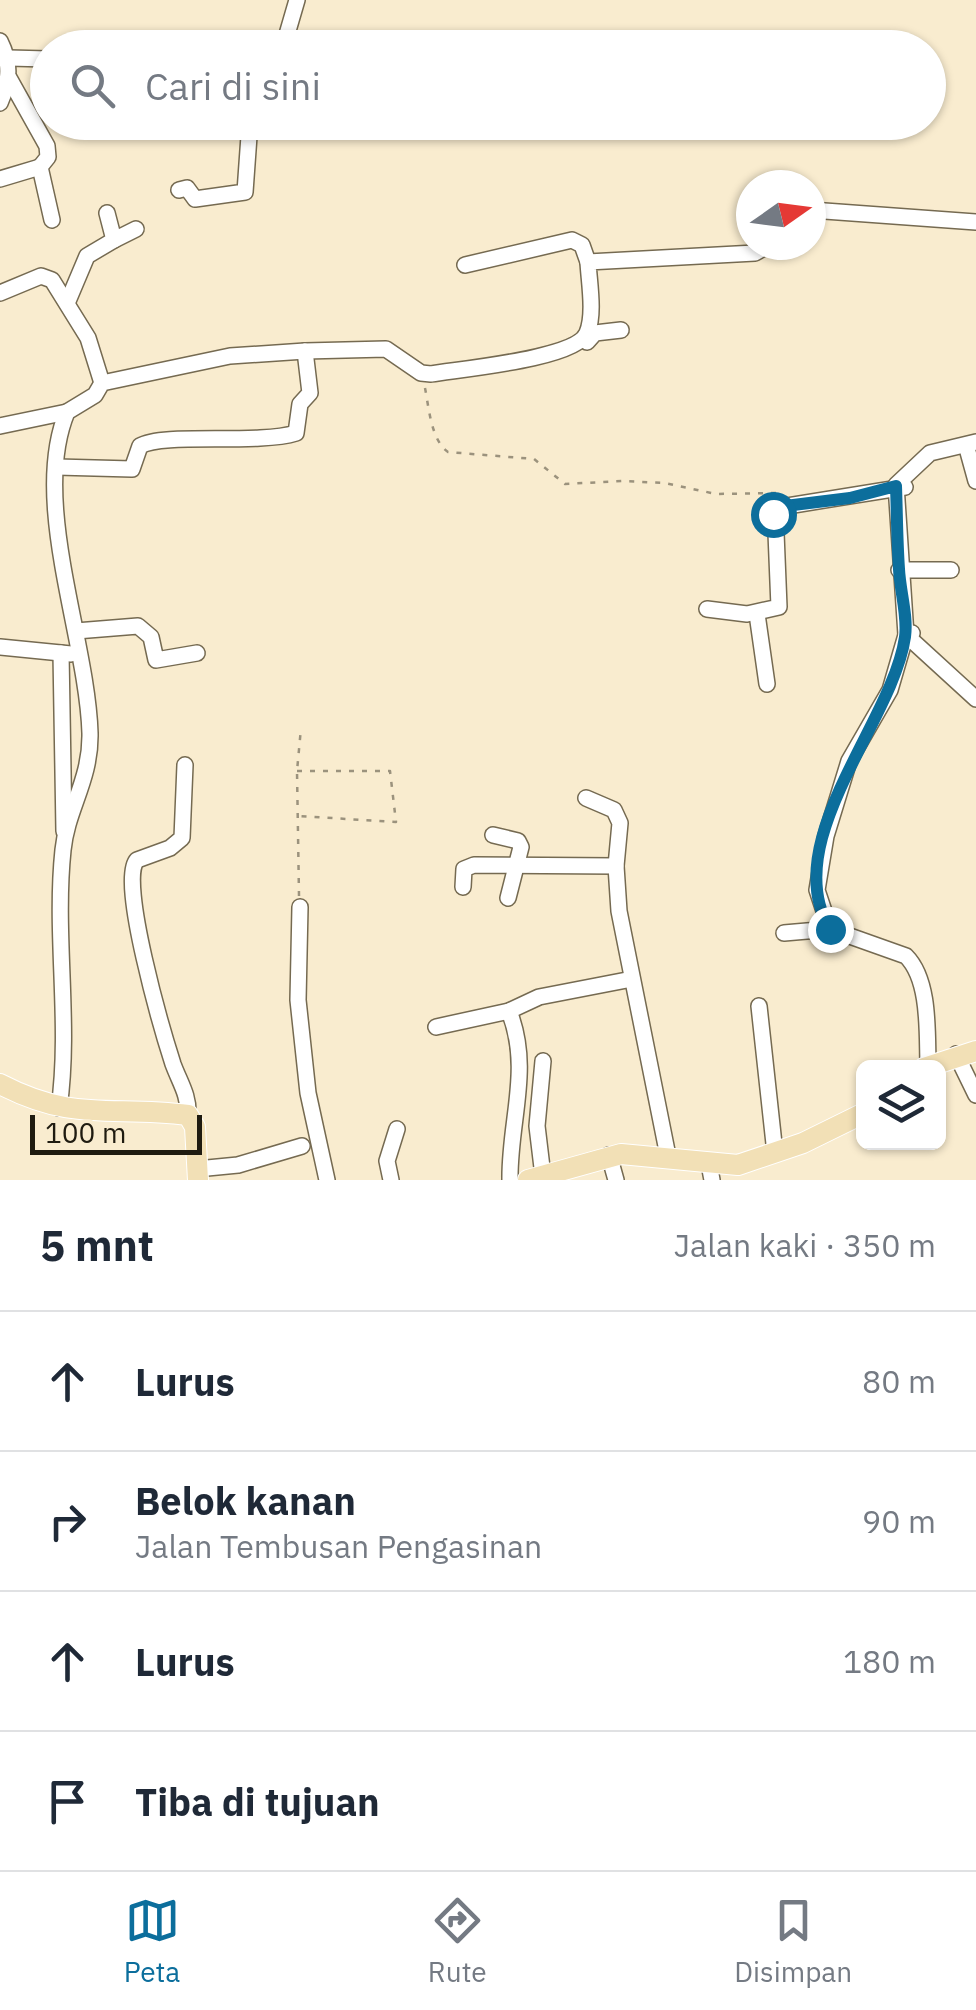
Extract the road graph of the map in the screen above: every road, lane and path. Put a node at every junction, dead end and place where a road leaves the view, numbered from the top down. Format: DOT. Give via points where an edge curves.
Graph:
graph roads {
  1 [pos="297,0"];
  2 [pos="288,30"];
  3 [pos="0,40"];
  4 [pos="9,58"];
  5 [pos="30,58"];
  6 [pos="8,78"];
  7 [pos="0,103"];
  8 [pos="30,117"];
  9 [pos="43,140"];
  10 [pos="249,140"];
  11 [pos="40,167"];
  12 [pos="0,179"];
  13 [pos="180,190"];
  14 [pos="826,211"];
  15 [pos="107,213"];
  16 [pos="52,220"];
  17 [pos="976,222"];
  18 [pos="136,229"];
  19 [pos="114,240"];
  20 [pos="736,255"];
  21 [pos="588,262"];
  22 [pos="465,265"];
  23 [pos="0,293"];
  24 [pos="68,301"];
  25 [pos="621,330"];
  26 [pos="579,343"];
  27 [pos="305,351"];
  28 [pos="422,373"];
  29 [pos="102,383"];
  30 [pos="66,412"];
  31 [pos="0,426"];
  32 [pos="965,449"];
  33 [pos="57,467"];
  34 [pos="976,482"];
  35 [pos="901,486"];
  36 [pos="784,495"];
  37 [pos="902,570"];
  38 [pos="951,570"];
  39 [pos="707,609"];
  40 [pos="758,614"];
  41 [pos="76,631"];
  42 [pos="909,634"];
  43 [pos="0,648"];
  44 [pos="61,653"];
  45 [pos="197,653"];
  46 [pos="80,655"];
  47 [pos="767,684"];
  48 [pos="976,688"];
  49 [pos="976,698"];
  50 [pos="301,728"];
  51 [pos="185,765"];
  52 [pos="297,771"];
  53 [pos="586,798"];
  54 [pos="298,816"];
  55 [pos="493,835"];
  56 [pos="64,840"];
  57 [pos="518,863"];
  58 [pos="616,866"];
  59 [pos="464,888"];
  60 [pos="508,898"];
  61 [pos="300,907"];
  62 [pos="830,929"];
  63 [pos="784,933"];
  64 [pos="632,979"];
  65 [pos="759,1006"];
  66 [pos="508,1011"];
  67 [pos="436,1026"];
  68 [pos="966,1052"];
  69 [pos="926,1060"];
  70 [pos="543,1061"];
  71 [pos="0,1084"];
  72 [pos="976,1095"];
  73 [pos="59,1108"];
  74 [pos="188,1116"];
  75 [pos="856,1117"];
  76 [pos="397,1129"];
  77 [pos="302,1146"];
  78 [pos="775,1153"];
  79 [pos="608,1155"];
  80 [pos="668,1156"];
  81 [pos="711,1172"];
  82 [pos="197,1174"];
  83 [pos="536,1178"];
  84 [pos="327,1180"];
  85 [pos="392,1180"];
  86 [pos="510,1180"];
  87 [pos="616,1180"];
  1 -- 2 [label="street"];
  3 -- 4 [label="street"];
  4 -- 5 [label="street"];
  4 -- 6 [label="street"];
  6 -- 7 [label="street"];
  6 -- 8 [label="street"];
  9 -- 11 [label="street" via="48,158"];
  10 -- 13 [label="street" via="245,192 195,199 187,188"];
  11 -- 12 [label="street"];
  11 -- 16 [label="street"];
  14 -- 17 [label="street"];
  15 -- 19 [label="street"];
  18 -- 19 [label="street"];
  19 -- 24 [label="street" via="88,256"];
  20 -- 21 [label="street"];
  21 -- 22 [label="street" via="582,245 572,240"];
  21 -- 26 [label="street" via="589,323"];
  23 -- 24 [label="street" via="43,276"];
  24 -- 29 [label="street"];
  25 -- 26 [label="street"];
  26 -- 28 [label="street" via="528,358"];
  27 -- 28 [label="street" via="386,349"];
  27 -- 29 [label="street" via="230,356"];
  27 -- 33 [label="street" via="310,393 300,404 296,433 264,440 157,440 140,446 132,469"];
  28 -- 36 [label="path" via="432,422 448,452 534,459 565,484 636,482"];
  29 -- 30 [label="street"];
  30 -- 31 [label="street"];
  30 -- 33 [label="street"];
  32 -- 34 [label="street"];
  32 -- 35 [label="street"];
  33 -- 41 [label="street" via="57,529"];
  35 -- 37 [label="street"];
  35 -- 40 [label="street" via="775,508 780,604"];
  37 -- 38 [label="street"];
  37 -- 42 [label="street"];
  39 -- 40 [label="street"];
  40 -- 47 [label="street"];
  41 -- 45 [label="street" via="138,626 152,637 156,660"];
  41 -- 46 [label="street"];
  42 -- 48 [label="street"];
  42 -- 49 [label="street"];
  42 -- 62 [label="street" via="890,690 850,761 826,836 816,890"];
  43 -- 44 [label="street"];
  44 -- 46 [label="street"];
  44 -- 56 [label="street"];
  46 -- 56 [label="street" via="90,755"];
  50 -- 52 [label="path"];
  51 -- 74 [label="street" via="182,838 138,860 132,873 137,931"];
  52 -- 54 [label="path"];
  52 -- 54 [label="path" via="390,771 396,822"];
  53 -- 58 [label="street" via="618,817"];
  54 -- 61 [label="path"];
  55 -- 57 [label="street" via="518,841"];
  56 -- 73 [label="street"];
  57 -- 58 [label="street"];
  57 -- 59 [label="street" via="467,867"];
  57 -- 60 [label="street"];
  58 -- 64 [label="street"];
  61 -- 84 [label="street" via="298,1000"];
  62 -- 63 [label="street"];
  62 -- 69 [label="street" via="912,963 920,980"];
  64 -- 66 [label="street" via="538,997"];
  64 -- 80 [label="street"];
  65 -- 78 [label="street"];
  66 -- 67 [label="street"];
  66 -- 86 [label="street" via="522,1061"];
  68 -- 72 [label="street"];
  70 -- 83 [label="street"];
  71 -- 73 [label="main road"];
  73 -- 74 [label="main road"];
  74 -- 82 [label="main road" via="195,1127"];
  75 -- 78 [label="main road"];
  76 -- 85 [label="street" via="387,1161"];
  77 -- 82 [label="street"];
  78 -- 81 [label="main road"];
  79 -- 80 [label="main road"];
  79 -- 83 [label="main road"];
  79 -- 87 [label="street"];
  80 -- 81 [label="main road"];
}
